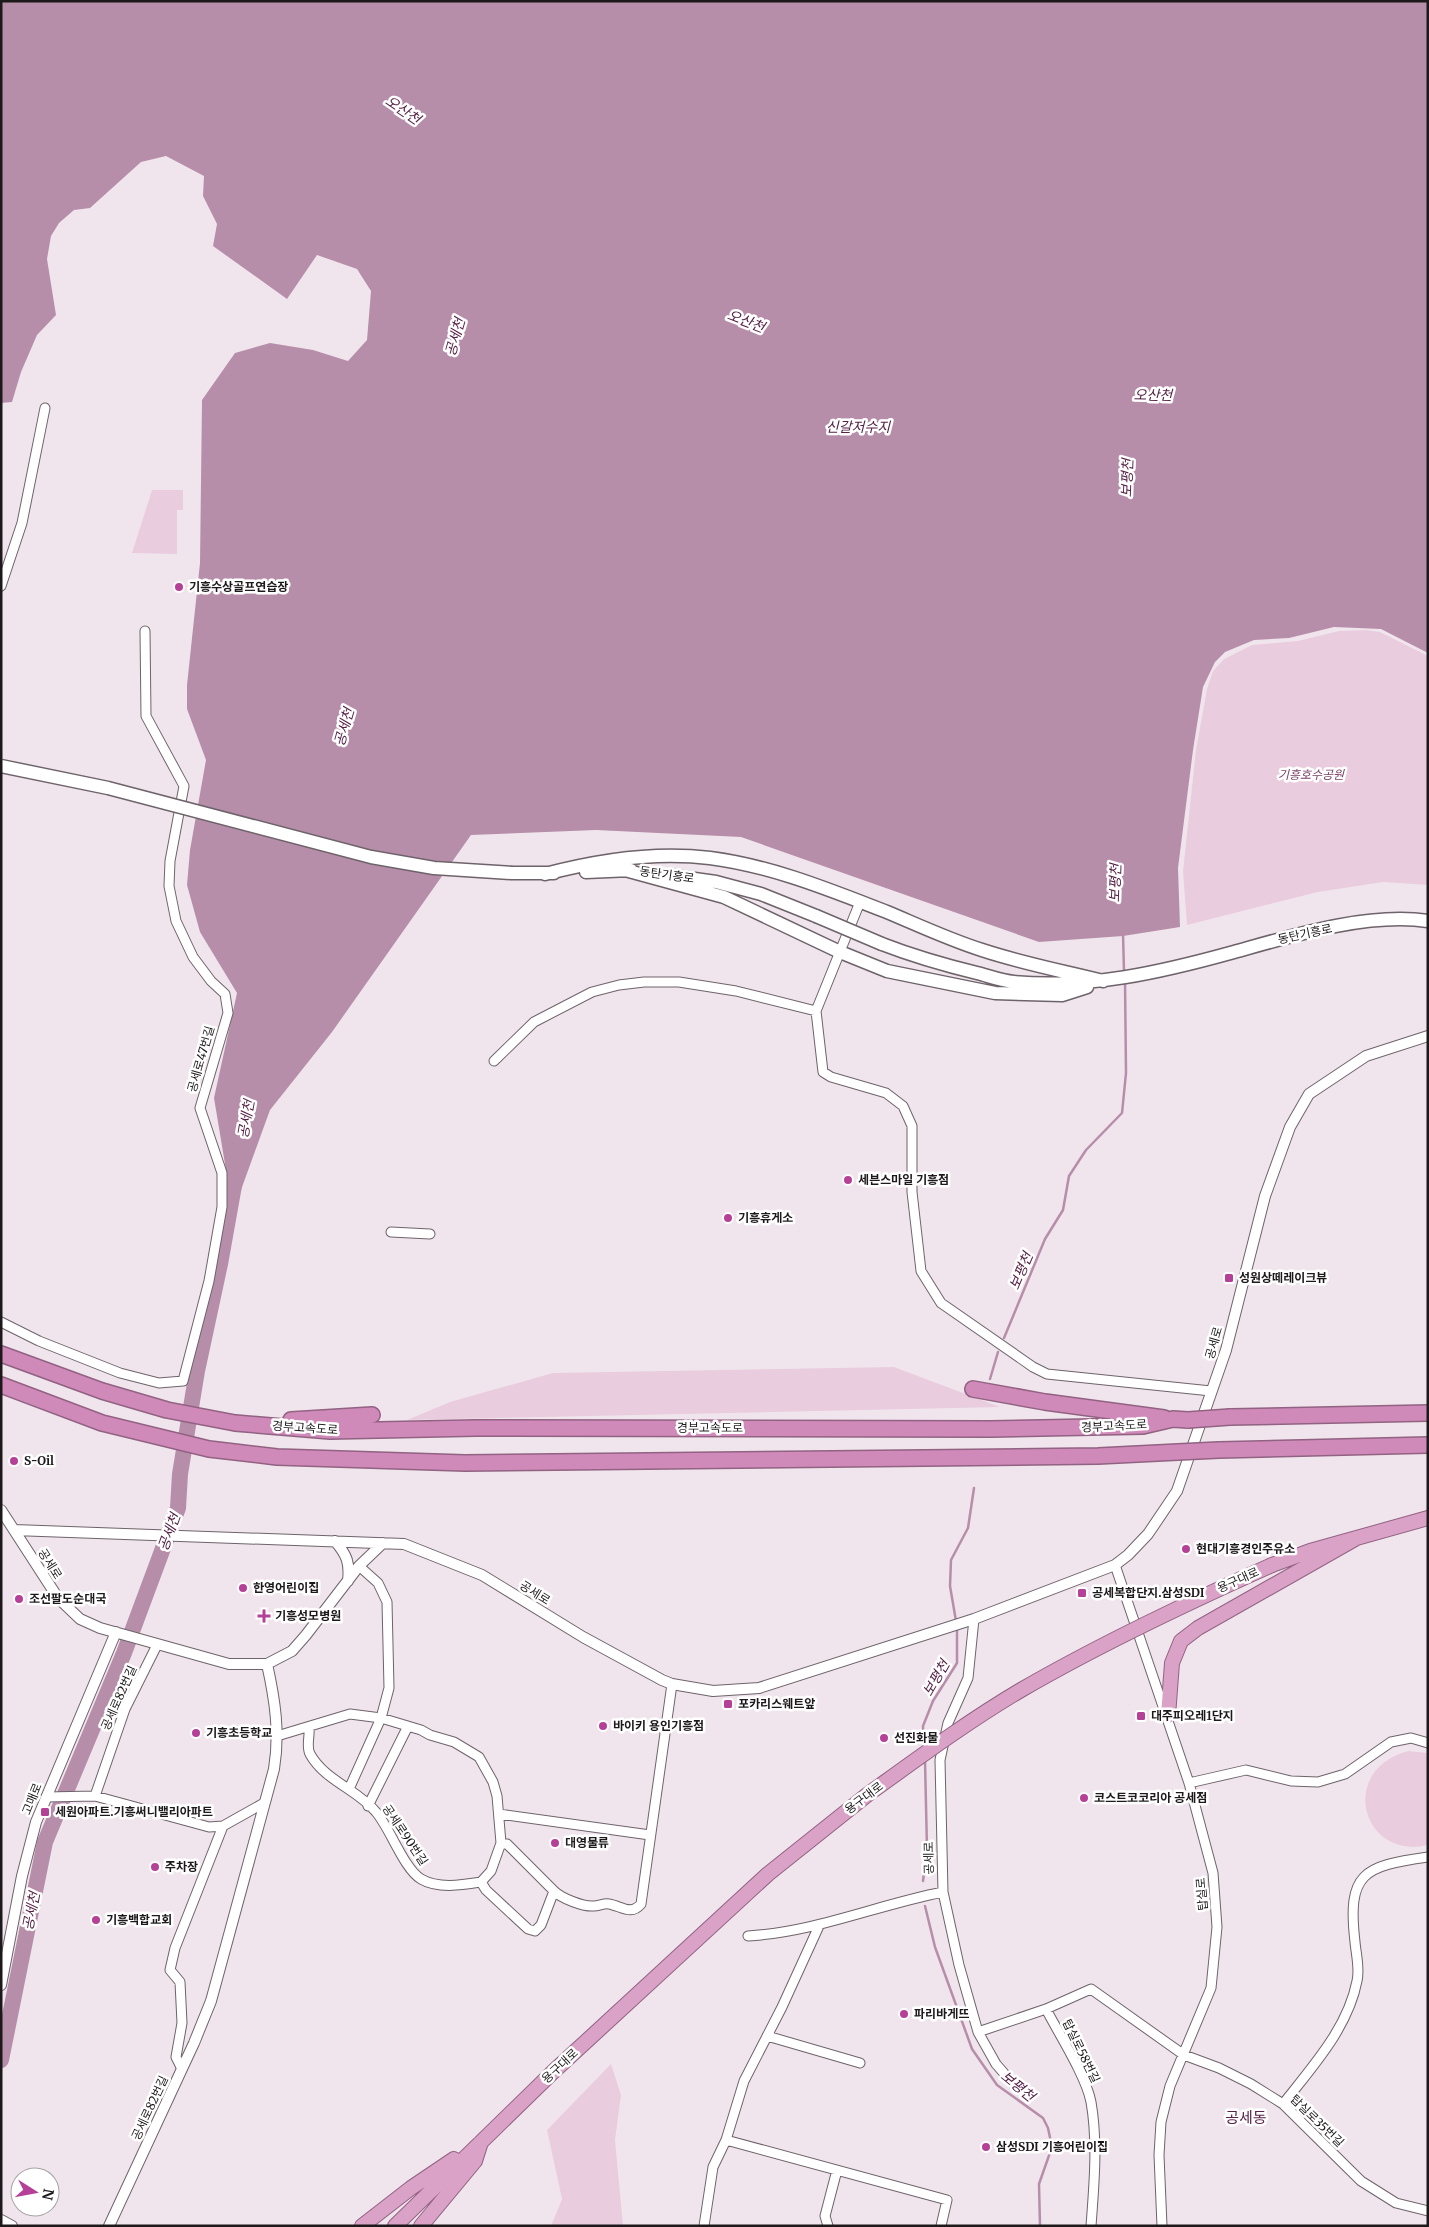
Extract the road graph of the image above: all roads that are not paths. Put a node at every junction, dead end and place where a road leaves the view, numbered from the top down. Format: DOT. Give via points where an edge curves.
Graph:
graph roads {
  1 [pos="45,408"];
  2 [pos="1,586"];
  3 [pos="145,631"];
  4 [pos="1,766"];
  5 [pos="625,870"];
  6 [pos="545,874"];
  7 [pos="860,902"];
  8 [pos="1428,921"];
  9 [pos="840,952"];
  10 [pos="1108,981"];
  11 [pos="816,1011"];
  12 [pos="1428,1036"];
  13 [pos="494,1061"];
  14 [pos="391,1232"];
  15 [pos="430,1234"];
  16 [pos="1,1322"];
  17 [pos="1,1354"];
  18 [pos="1,1384"];
  19 [pos="975,1385"];
  20 [pos="1211,1391"];
  21 [pos="1428,1413"];
  22 [pos="372,1415"];
  23 [pos="1181,1419"];
  24 [pos="235,1423"];
  25 [pos="1428,1446"];
  26 [pos="1,1510"];
  27 [pos="1428,1518"];
  28 [pos="14,1530"];
  29 [pos="1355,1539"];
  30 [pos="335,1541"];
  31 [pos="383,1543"];
  32 [pos="1115,1565"];
  33 [pos="359,1566"];
  34 [pos="348,1581"];
  35 [pos="971,1620"];
  36 [pos="116,1632"];
  37 [pos="152,1643"];
  38 [pos="267,1664"];
  39 [pos="672,1684"];
  40 [pos="1168,1716"];
  41 [pos="381,1718"];
  42 [pos="408,1726"];
  43 [pos="309,1728"];
  44 [pos="277,1736"];
  45 [pos="1428,1743"];
  46 [pos="1189,1784"];
  47 [pos="349,1789"];
  48 [pos="95,1796"];
  49 [pos="46,1797"];
  50 [pos="264,1803"];
  51 [pos="368,1806"];
  52 [pos="499,1814"];
  53 [pos="223,1826"];
  54 [pos="650,1835"];
  55 [pos="501,1843"];
  56 [pos="1428,1857"];
  57 [pos="481,1882"];
  58 [pos="554,1891"];
  59 [pos="943,1892"];
  60 [pos="819,1926"];
  61 [pos="748,1936"];
  62 [pos="1,1985"];
  63 [pos="1046,2009"];
  64 [pos="978,2032"];
  65 [pos="767,2036"];
  66 [pos="1184,2055"];
  67 [pos="860,2063"];
  68 [pos="182,2069"];
  69 [pos="1014,2086"];
  70 [pos="1283,2104"];
  71 [pos="726,2140"];
  72 [pos="482,2141"];
  73 [pos="837,2170"];
  74 [pos="1428,2211"];
  75 [pos="1,2220"];
  76 [pos="704,2224"];
  77 [pos="12,2226"];
  78 [pos="109,2226"];
  79 [pos="362,2226"];
  80 [pos="395,2226"];
  81 [pos="421,2226"];
  82 [pos="715,2226"];
  83 [pos="828,2226"];
  84 [pos="941,2226"];
  85 [pos="1091,2226"];
  86 [pos="1162,2226"];
  1 -- 2 [label="street" via="22,523"];
  3 -- 16 [label="street, 공세로47번길" via="146,716 184,786 170,861 169,886 176,921 193,957 210,981 225,994 228,1005 200,1108 222,1173 222,1207 209,1282 183,1381 158,1383 120,1373"];
  4 -- 6 [label="main road, 동탄기흥로, bridge" via="108,788 371,857 434,868"];
  5 -- 6 [label="main road, 동탄기흥로"];
  5 -- 9 [label="main road" via="724,897"];
  5 -- 10 [label="main road, 동탄기흥로, bridge" via="716,882 761,894 921,959 1012,982 1064,984"];
  6 -- 7 [label="main road" via="581,864 652,856 709,858 796,878"];
  7 -- 9 [label="street"];
  7 -- 10 [label="main road" via="981,950"];
  8 -- 10 [label="main road, 동탄기흥로" via="1380,921 1306,932 1186,965"];
  9 -- 10 [label="main road" via="887,970 995,993 1062,995"];
  9 -- 11 [label="street"];
  11 -- 13 [label="street" via="736,991 679,982 619,985 592,992 534,1022"];
  11 -- 20 [label="street" via="823,1072 886,1092 903,1106 912,1126 912,1192 921,1271 942,1303 1047,1374"];
  12 -- 20 [label="street, 공세로" via="1366,1056 1309,1094 1290,1127 1265,1196 1226,1350"];
  14 -- 15 [label="street"];
  17 -- 24 [label="highway, 경부고속도로" via="102,1391 167,1410"];
  18 -- 25 [label="highway, bridge" via="102,1422 161,1438 277,1457 465,1463 1098,1456"];
  19 -- 23 [label="highway" via="998,1394"];
  20 -- 32 [label="street, 공세로" via="1177,1491 1148,1534"];
  21 -- 23 [label="highway, 경부고속도로, bridge"];
  22 -- 24 [label="highway"];
  23 -- 24 [label="highway, 경부고속도로" via="1143,1426 991,1429 476,1428 330,1431"];
  26 -- 28 [label="street, 공세로"];
  27 -- 29 [label="highway, 용구대로"];
  28 -- 30 [label="street, 공세로"];
  28 -- 36 [label="street, 공세로" via="58,1598 80,1618"];
  29 -- 40 [label="highway" via="1198,1628 1181,1641 1172,1663"];
  29 -- 72 [label="highway, 용구대로, bridge" via="1272,1565 1172,1610 1060,1668 967,1724 866,1795 768,1874"];
  30 -- 31 [label="street, 공세로"];
  30 -- 34 [label="street" via="345,1552 350,1565"];
  31 -- 33 [label="street"];
  31 -- 39 [label="street, 공세로" via="404,1544 482,1575 583,1637"];
  32 -- 35 [label="street, 공세로"];
  32 -- 40 [label="street, 탑실로"];
  33 -- 34 [label="street"];
  33 -- 41 [label="street" via="378,1584 387,1602 389,1688"];
  34 -- 38 [label="street" via="292,1651"];
  35 -- 39 [label="street, 공세로" via="759,1688 713,1691"];
  35 -- 59 [label="street, 공세로" via="968,1678 948,1723 940,1760"];
  36 -- 37 [label="street, 공세로"];
  36 -- 49 [label="street, 고매로"];
  37 -- 38 [label="street" via="229,1664"];
  37 -- 48 [label="street, 공세로82번길"];
  38 -- 44 [label="street"];
  39 -- 54 [label="street"];
  40 -- 46 [label="street, 탑실로"];
  41 -- 42 [label="street"];
  41 -- 43 [label="street" via="350,1714"];
  41 -- 47 [label="street"];
  42 -- 51 [label="street"];
  42 -- 52 [label="street" via="454,1742 480,1757 493,1782"];
  43 -- 44 [label="street"];
  43 -- 47 [label="street, 공세로90번길" via="309,1752 323,1772"];
  44 -- 50 [label="street" via="274,1769"];
  45 -- 46 [label="street" via="1411,1738 1391,1742 1345,1774 1318,1782 1292,1781 1246,1770"];
  46 -- 66 [label="street, 탑실로" via="1213,1873 1217,1927 1211,1988"];
  47 -- 51 [label="street, 공세로90번길"];
  48 -- 49 [label="street"];
  48 -- 53 [label="street" via="209,1827"];
  49 -- 62 [label="street, 고매로" via="22,1876"];
  50 -- 53 [label="street"];
  50 -- 68 [label="street" via="210,2000"];
  51 -- 57 [label="street, 공세로90번길" via="376,1811 412,1871 421,1879 434,1884 460,1886"];
  52 -- 54 [label="street"];
  52 -- 55 [label="street"];
  53 -- 68 [label="street, 공세로82번길" via="175,1948 170,1970 180,1982 182,2023 176,2057"];
  54 -- 58 [label="street" via="641,1904 637,1908 620,1909 608,1903 592,1906 559,1896"];
  55 -- 57 [label="street" via="490,1870"];
  55 -- 58 [label="street" via="507,1844"];
  56 -- 70 [label="street" via="1378,1866 1362,1876 1351,1913 1358,1979 1345,2018"];
  57 -- 58 [label="street" via="521,1924 535,1931 542,1925"];
  59 -- 60 [label="street"];
  59 -- 64 [label="street, 공세로"];
  60 -- 61 [label="street"];
  60 -- 65 [label="street"];
  63 -- 64 [label="street"];
  63 -- 66 [label="street, 탑실로35번길" via="1091,1989"];
  63 -- 85 [label="street, 탑실로58번길" via="1091,2103 1095,2170"];
  64 -- 69 [label="street, 공세로" via="996,2064"];
  65 -- 67 [label="street"];
  65 -- 71 [label="street" via="744,2081"];
  66 -- 70 [label="street, 탑실로35번길" via="1243,2080"];
  66 -- 86 [label="street, 탑실로" via="1170,2086 1161,2122"];
  68 -- 78 [label="street, 공세로82번길"];
  70 -- 74 [label="street, 탑실로35번길" via="1360,2181 1396,2203"];
  71 -- 73 [label="street"];
  71 -- 76 [label="street" via="713,2167"];
  72 -- 79 [label="highway" via="410,2188"];
  72 -- 80 [label="highway, 용구대로"];
  72 -- 81 [label="highway" via="475,2161"];
  73 -- 83 [label="street" via="825,2216"];
  73 -- 84 [label="street" via="947,2200"];
  75 -- 77 [label="street"];
  76 -- 82 [label="street"];
}
